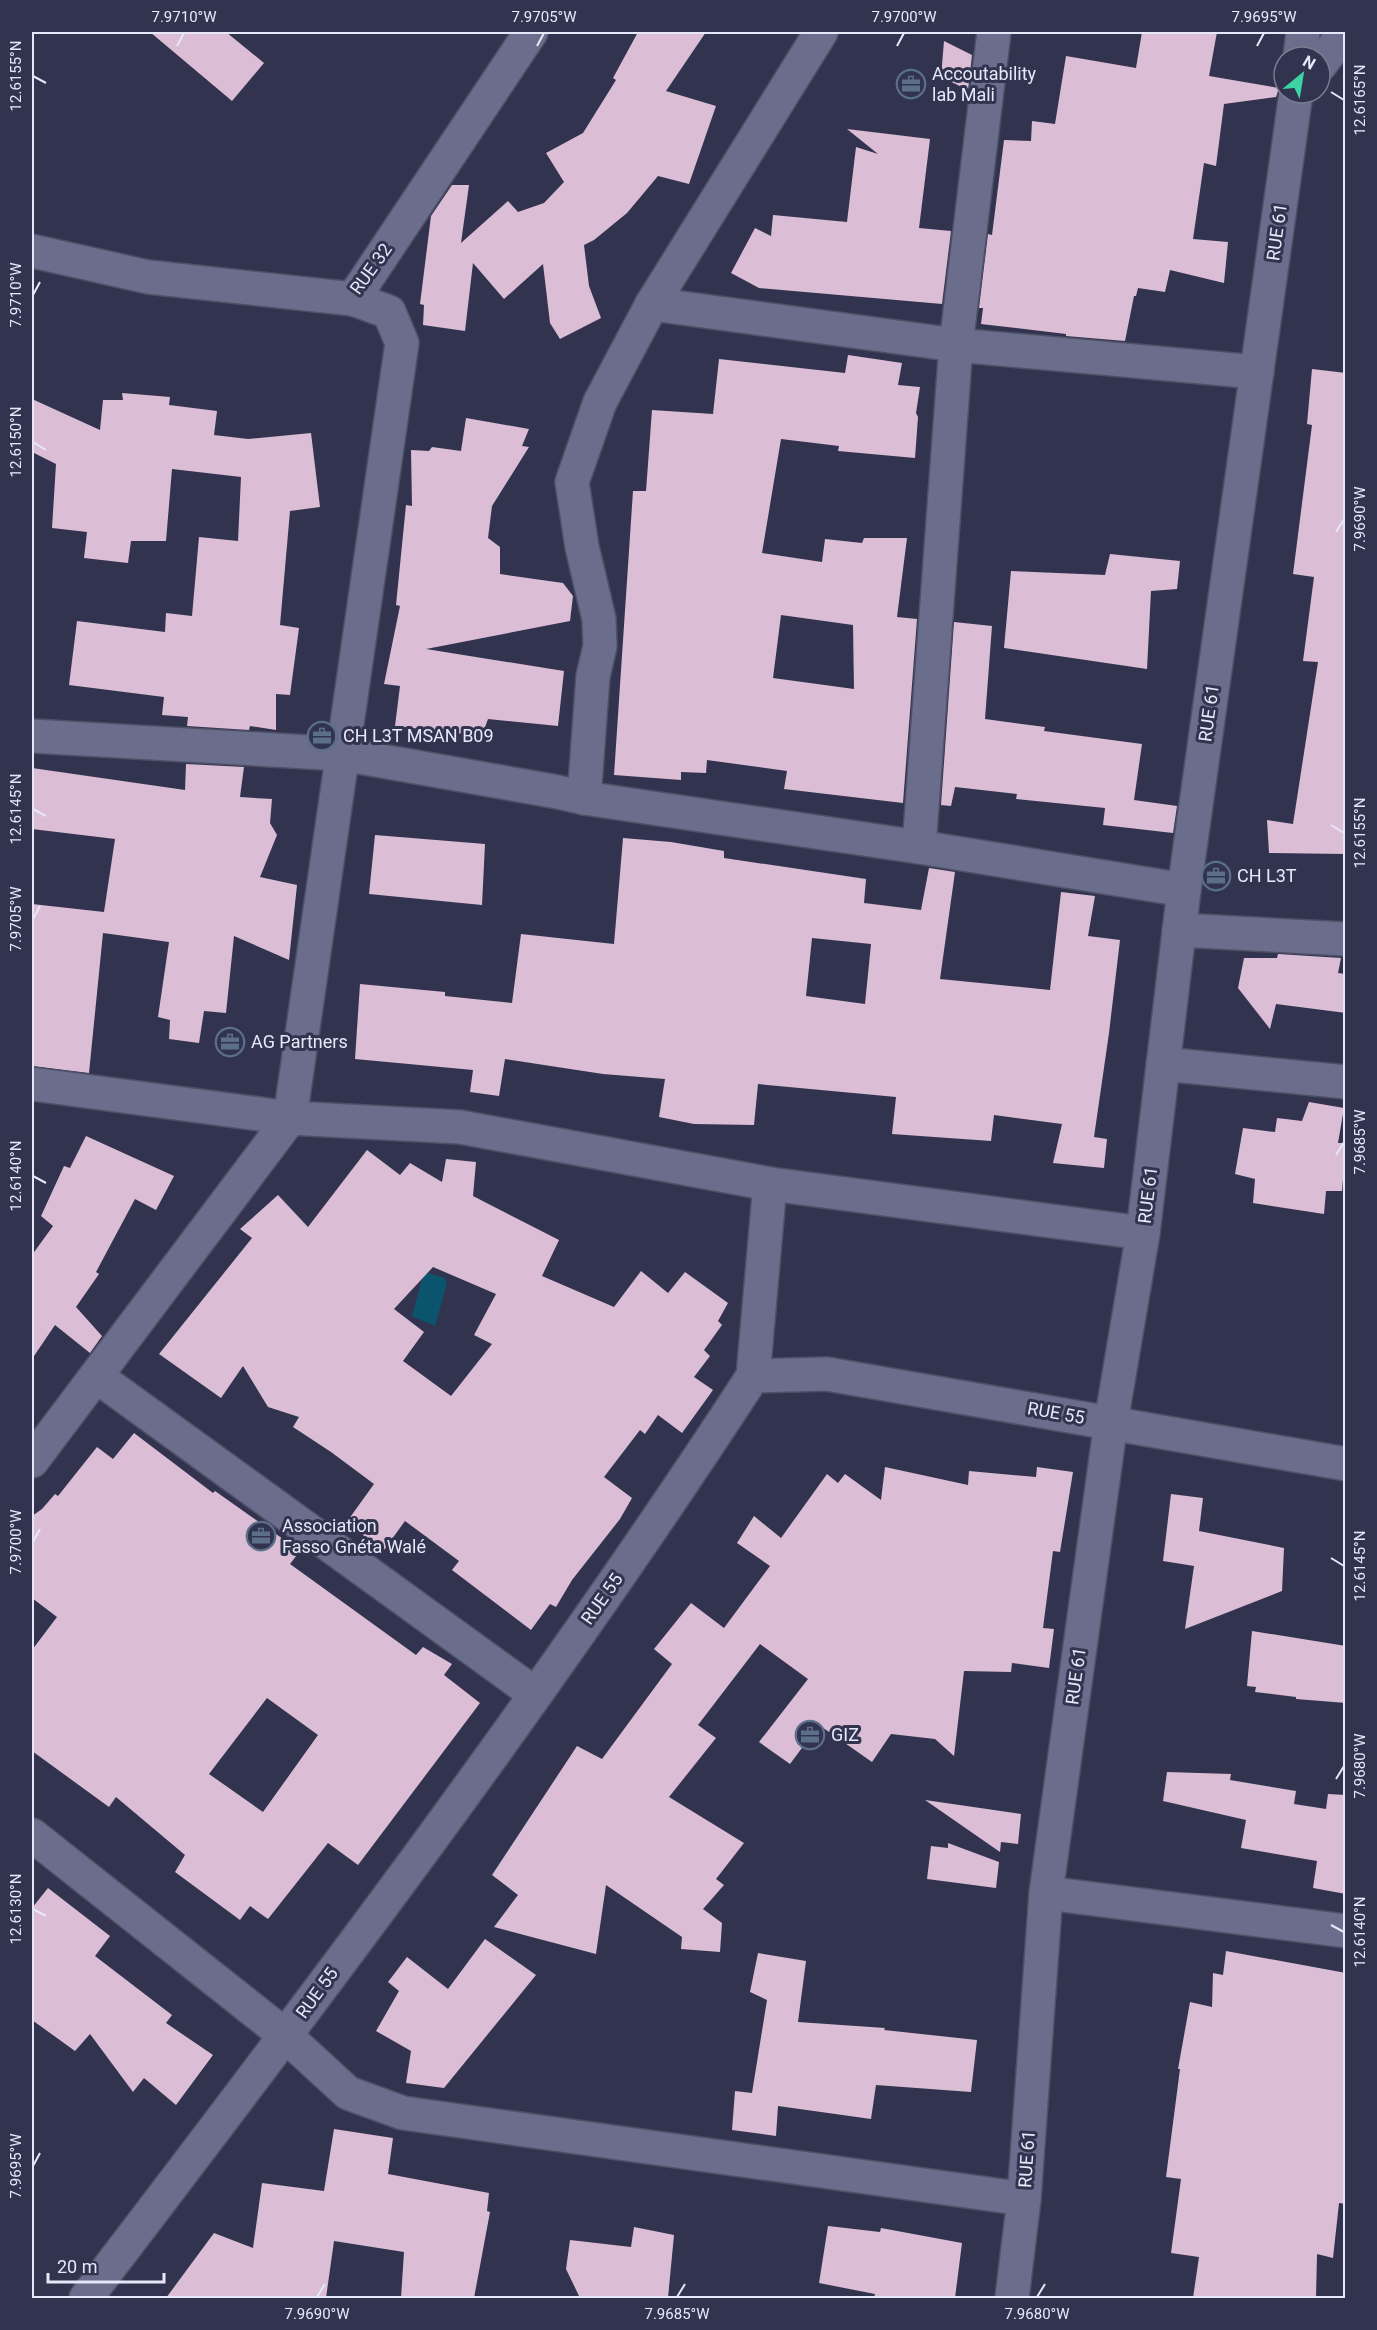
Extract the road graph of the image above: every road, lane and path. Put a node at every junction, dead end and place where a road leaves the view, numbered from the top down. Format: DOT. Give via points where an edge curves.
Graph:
graph roads {
  1 [pos="531,32"];
  2 [pos="821,32"];
  3 [pos="994,32"];
  4 [pos="1345,32"];
  5 [pos="1332,49"];
  6 [pos="1296,105"];
  7 [pos="32,251"];
  8 [pos="353,299"];
  9 [pos="652,304"];
  10 [pos="956,345"];
  11 [pos="1257,372"];
  12 [pos="32,736"];
  13 [pos="342,754"];
  14 [pos="584,798"];
  15 [pos="919,847"];
  16 [pos="1184,890"];
  17 [pos="1179,930"];
  18 [pos="1346,939"];
  19 [pos="1163,1064"];
  20 [pos="1346,1082"];
  21 [pos="32,1084"];
  22 [pos="290,1118"];
  23 [pos="770,1184"];
  24 [pos="1143,1233"];
  25 [pos="96,1376"];
  26 [pos="753,1376"];
  27 [pos="1111,1422"];
  28 [pos="32,1461"];
  29 [pos="1346,1464"];
  30 [pos="535,1694"];
  31 [pos="32,1835"];
  32 [pos="1046,1893"];
  33 [pos="1346,1931"];
  34 [pos="286,2036"];
  35 [pos="1024,2199"];
  36 [pos="86,2298"];
  37 [pos="1012,2298"];
  1 -- 8 [label="street, RUE 32"];
  2 -- 9 [label="street"];
  3 -- 10 [label="street"];
  4 -- 5 [label="street"];
  6 -- 11 [label="street, RUE 61"];
  7 -- 8 [label="street, RUE 32" via="148,277"];
  8 -- 13 [label="street" via="389,312 402,343"];
  9 -- 10 [label="street"];
  9 -- 14 [label="street" via="600,402 572,482 600,646 593,676"];
  10 -- 11 [label="street"];
  10 -- 15 [label="street"];
  11 -- 16 [label="street, RUE 61"];
  12 -- 13 [label="street"];
  13 -- 14 [label="street"];
  13 -- 22 [label="street"];
  14 -- 15 [label="street"];
  15 -- 16 [label="street"];
  16 -- 17 [label="street, RUE 61"];
  17 -- 18 [label="street"];
  17 -- 19 [label="street, RUE 61"];
  19 -- 20 [label="street"];
  19 -- 24 [label="street, RUE 61"];
  21 -- 22 [label="street"];
  22 -- 23 [label="street" via="460,1127"];
  22 -- 25 [label="street"];
  23 -- 24 [label="street"];
  23 -- 26 [label="street"];
  24 -- 27 [label="street, RUE 61"];
  25 -- 28 [label="street"];
  25 -- 30 [label="street"];
  26 -- 27 [label="street, RUE 55" via="827,1374"];
  26 -- 30 [label="street, RUE 55"];
  27 -- 29 [label="street, RUE 55"];
  27 -- 32 [label="street, RUE 61"];
  30 -- 34 [label="street, RUE 55"];
  31 -- 34 [label="street"];
  32 -- 33 [label="street"];
  32 -- 35 [label="street, RUE 61"];
  34 -- 35 [label="street" via="348,2093 403,2113"];
  34 -- 36 [label="street, RUE 55"];
  35 -- 37 [label="street, RUE 61"];
}
